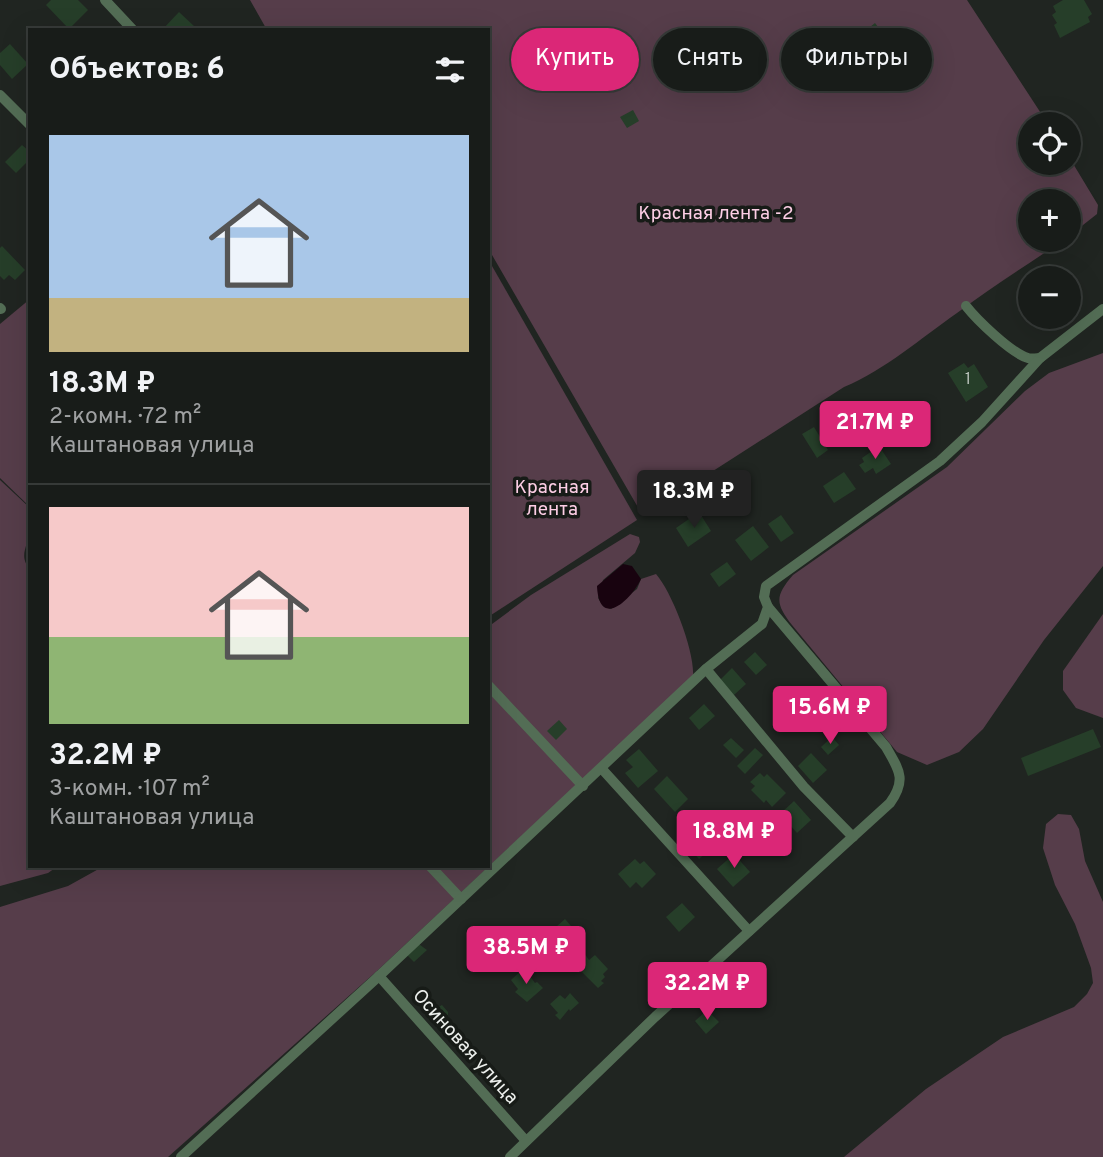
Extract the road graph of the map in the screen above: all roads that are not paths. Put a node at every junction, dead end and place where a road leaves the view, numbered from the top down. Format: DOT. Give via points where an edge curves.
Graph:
graph roads {
  1 [pos="105,0"];
  2 [pos="131,28"];
  3 [pos="0,95"];
  4 [pos="28,123"];
  5 [pos="966,306"];
  6 [pos="1103,309"];
  7 [pos="1040,358"];
  8 [pos="768,607"];
  9 [pos="706,670"];
  10 [pos="490,687"];
  11 [pos="602,769"];
  12 [pos="583,786"];
  13 [pos="853,837"];
  14 [pos="431,868"];
  15 [pos="461,899"];
  16 [pos="749,931"];
  17 [pos="379,976"];
  18 [pos="526,1141"];
  19 [pos="181,1157"];
  20 [pos="510,1157"];
  1 -- 2 [label="street"];
  3 -- 4 [label="street"];
  5 -- 7 [label="street" via="979,322 1018,351"];
  6 -- 7 [label="street"];
  7 -- 8 [label="street" via="940,461 766,586"];
  8 -- 9 [label="street" via="762,624"];
  8 -- 13 [label="street" via="886,747 899,770 899,791"];
  9 -- 11 [label="street"];
  9 -- 13 [label="street" via="804,787"];
  10 -- 12 [label="street"];
  11 -- 12 [label="street"];
  11 -- 16 [label="street"];
  12 -- 15 [label="street"];
  13 -- 16 [label="street"];
  14 -- 15 [label="street"];
  15 -- 17 [label="street"];
  16 -- 18 [label="street"];
  17 -- 18 [label="street, Осиновая улица"];
  17 -- 19 [label="street"];
  18 -- 20 [label="street"];
}
